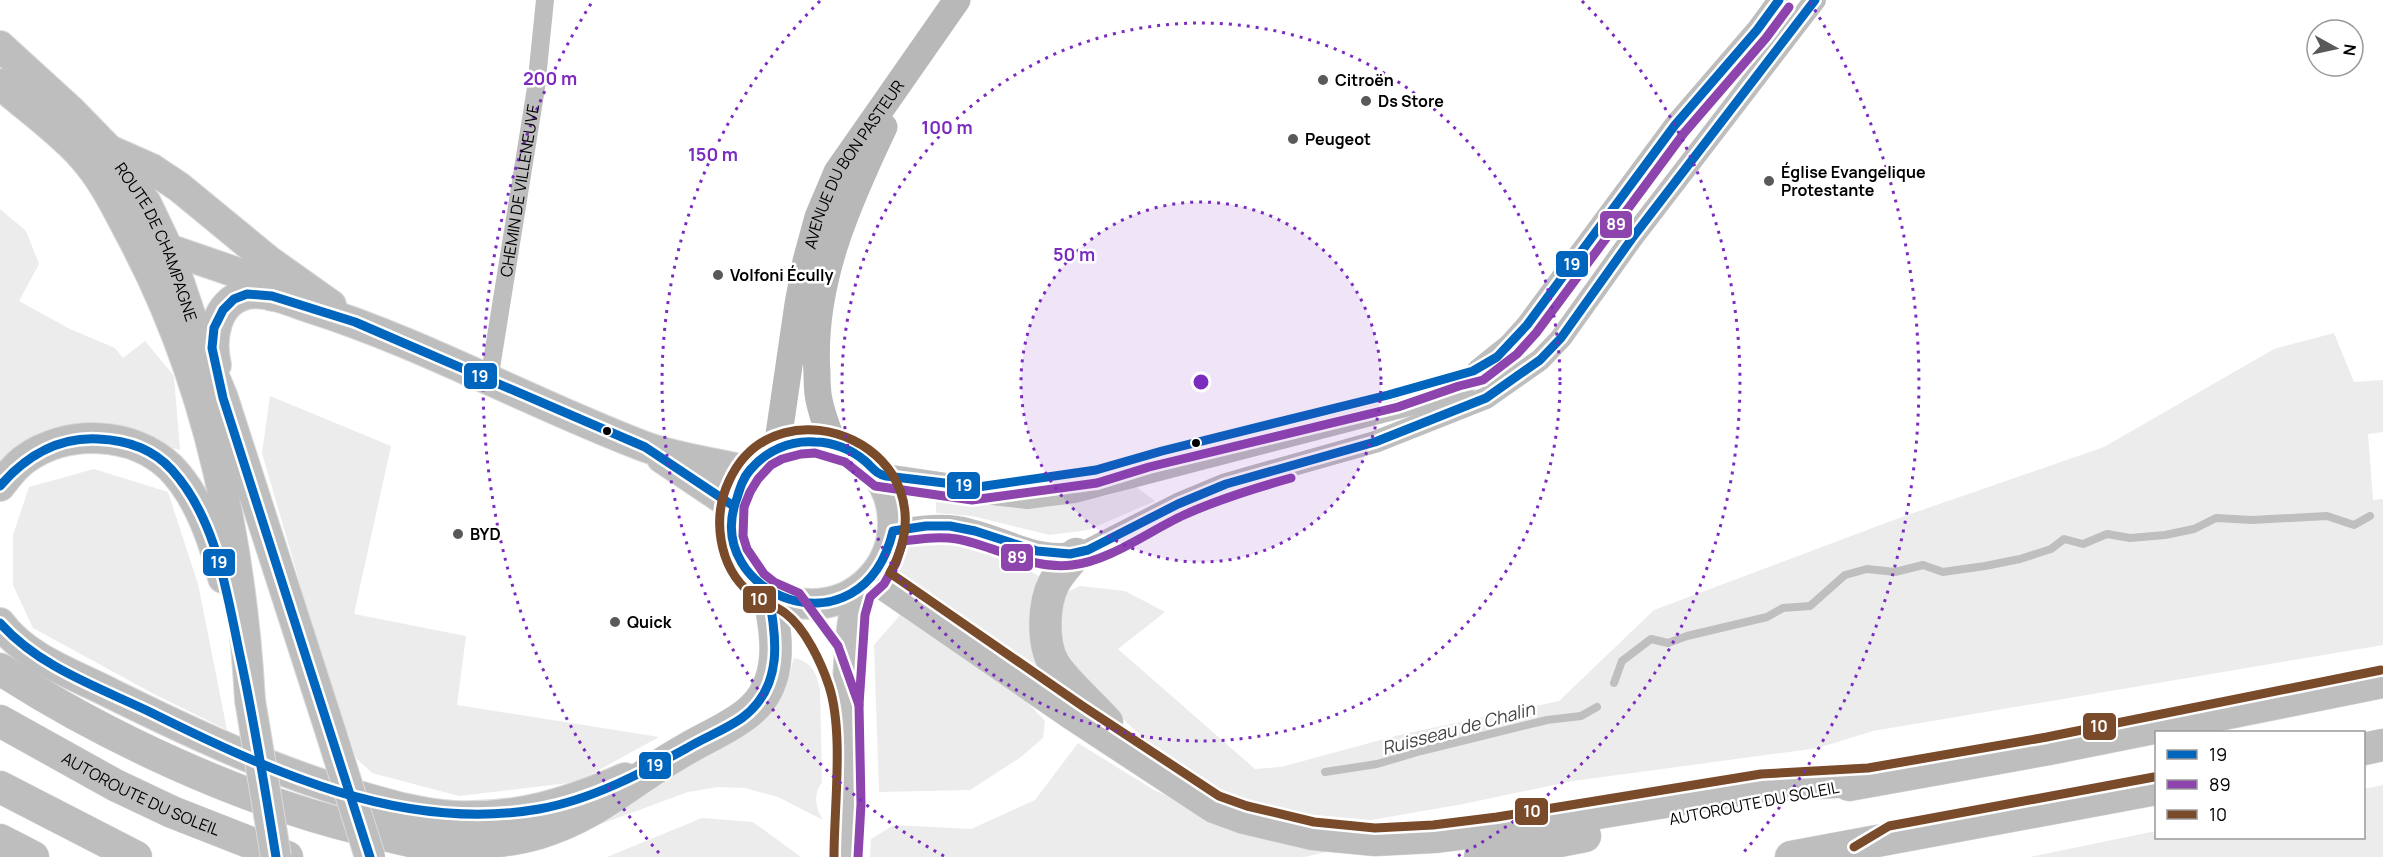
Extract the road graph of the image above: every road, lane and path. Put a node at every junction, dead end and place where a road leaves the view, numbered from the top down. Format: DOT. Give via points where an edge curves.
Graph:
graph roads {
  1 [pos="545,0"];
  2 [pos="957,0"];
  3 [pos="1779,0"];
  4 [pos="1815,0"];
  5 [pos="0,46"];
  6 [pos="914,64"];
  7 [pos="0,84"];
  8 [pos="109,150"];
  9 [pos="1635,180"];
  10 [pos="110,195"];
  11 [pos="1633,237"];
  12 [pos="168,249"];
  13 [pos="272,296"];
  14 [pos="355,322"];
  15 [pos="489,380"];
  16 [pos="223,398"];
  17 [pos="833,444"];
  18 [pos="645,447"];
  19 [pos="777,448"];
  20 [pos="749,471"];
  21 [pos="878,474"];
  22 [pos="0,486"];
  23 [pos="732,505"];
  24 [pos="893,531"];
  25 [pos="1076,554"];
  26 [pos="866,583"];
  27 [pos="768,592"];
  28 [pos="0,623"];
  29 [pos="0,669"];
  30 [pos="2383,682"];
  31 [pos="250,700"];
  32 [pos="0,721"];
  33 [pos="2383,745"];
  34 [pos="2365,749"];
  35 [pos="1138,756"];
  36 [pos="666,760"];
  37 [pos="1869,780"];
  38 [pos="0,788"];
  39 [pos="2155,789"];
  40 [pos="1892,838"];
  41 [pos="0,840"];
  42 [pos="33,857"];
  43 [pos="136,857"];
  44 [pos="276,857"];
  45 [pos="287,857"];
  46 [pos="370,857"];
  47 [pos="846,857"];
  48 [pos="1480,857"];
  49 [pos="1791,857"];
  50 [pos="1860,857"];
  1 -- 15 [label="street, CHEMIN DE VILLENEUVE" via="536,88"];
  2 -- 6 [label="main road, AVENUE DU BON PASTEUR"];
  3 -- 9 [label="street" via="1674,125"];
  4 -- 11 [label="street"];
  5 -- 8 [label="main road, ROUTE DE CHAMPAGNE"];
  6 -- 17 [label="main road, AVENUE DU BON PASTEUR" via="854,192 829,260 815,352 818,399"];
  6 -- 19 [label="main road, AVENUE DU BON PASTEUR" via="837,172 818,217 798,304"];
  7 -- 10 [label="main road, ROUTE DE CHAMPAGNE" via="82,155"];
  8 -- 12 [label="main road, ROUTE DE CHAMPAGNE" via="146,203"];
  8 -- 14 [label="main road" via="152,169 179,187 269,261"];
  9 -- 11 [label="street" via="1641,192 1629,219"];
  9 -- 21 [label="street" via="1527,325 1463,386 1448,393 1074,492 1027,498"];
  10 -- 12 [label="main road" via="149,236"];
  10 -- 31 [label="main road, ROUTE DE CHAMPAGNE" via="161,293 201,413 238,574"];
  11 -- 25 [label="street" via="1561,338 1540,360 1486,398 1375,442 1226,484"];
  12 -- 13 [label="main road" via="244,275"];
  12 -- 16 [label="main road, ROUTE DE CHAMPAGNE"];
  13 -- 14 [label="main road"];
  13 -- 16 [label="main road" via="247,294 234,299 214,328 212,348"];
  14 -- 15 [label="main road"];
  15 -- 18 [label="main road"];
  16 -- 46 [label="main road, ROUTE DE CHAMPAGNE, bridge"];
  17 -- 19 [label="main road" via="799,442"];
  17 -- 21 [label="main road" via="851,451"];
  18 -- 20 [label="main road"];
  18 -- 23 [label="main road"];
  19 -- 20 [label="main road"];
  20 -- 23 [label="main road"];
  21 -- 24 [label="main road" via="889,495"];
  22 -- 31 [label="main road" via="23,460 69,440 124,442 149,452 170,468 193,500 219,565"];
  23 -- 27 [label="main road" via="731,530 736,554 744,569"];
  24 -- 25 [label="street" via="923,525 957,527 1038,552"];
  24 -- 26 [label="main road" via="886,557"];
  25 -- 35 [label="highway" via="1048,595 1047,639 1054,664"];
  26 -- 27 [label="main road" via="839,600 816,605 791,602"];
  26 -- 35 [label="highway"];
  26 -- 47 [label="main road" via="853,613 847,707"];
  27 -- 36 [label="highway" via="777,645 776,664 759,702 748,713"];
  28 -- 36 [label="main road" via="15,640 48,662 181,728 283,771 402,809 455,816 537,810 582,796"];
  29 -- 36 [label="highway" via="69,710 219,782 329,821 422,843 503,841 553,828 611,800"];
  30 -- 37 [label="highway, AUTOROUTE DU SOLEIL"];
  31 -- 44 [label="main road, ROUTE DE CHAMPAGNE, bridge"];
  32 -- 45 [label="highway, AUTOROUTE DU SOLEIL" via="115,785"];
  33 -- 34 [label="highway"];
  35 -- 37 [label="highway" via="1214,807 1244,818 1312,834 1375,840 1499,829 1763,786"];
  37 -- 48 [label="highway, AUTOROUTE DU SOLEIL"];
  38 -- 43 [label="highway"];
  39 -- 40 [label="highway"];
  40 -- 49 [label="highway"];
  40 -- 50 [label="highway"];
  41 -- 42 [label="highway"];
}
